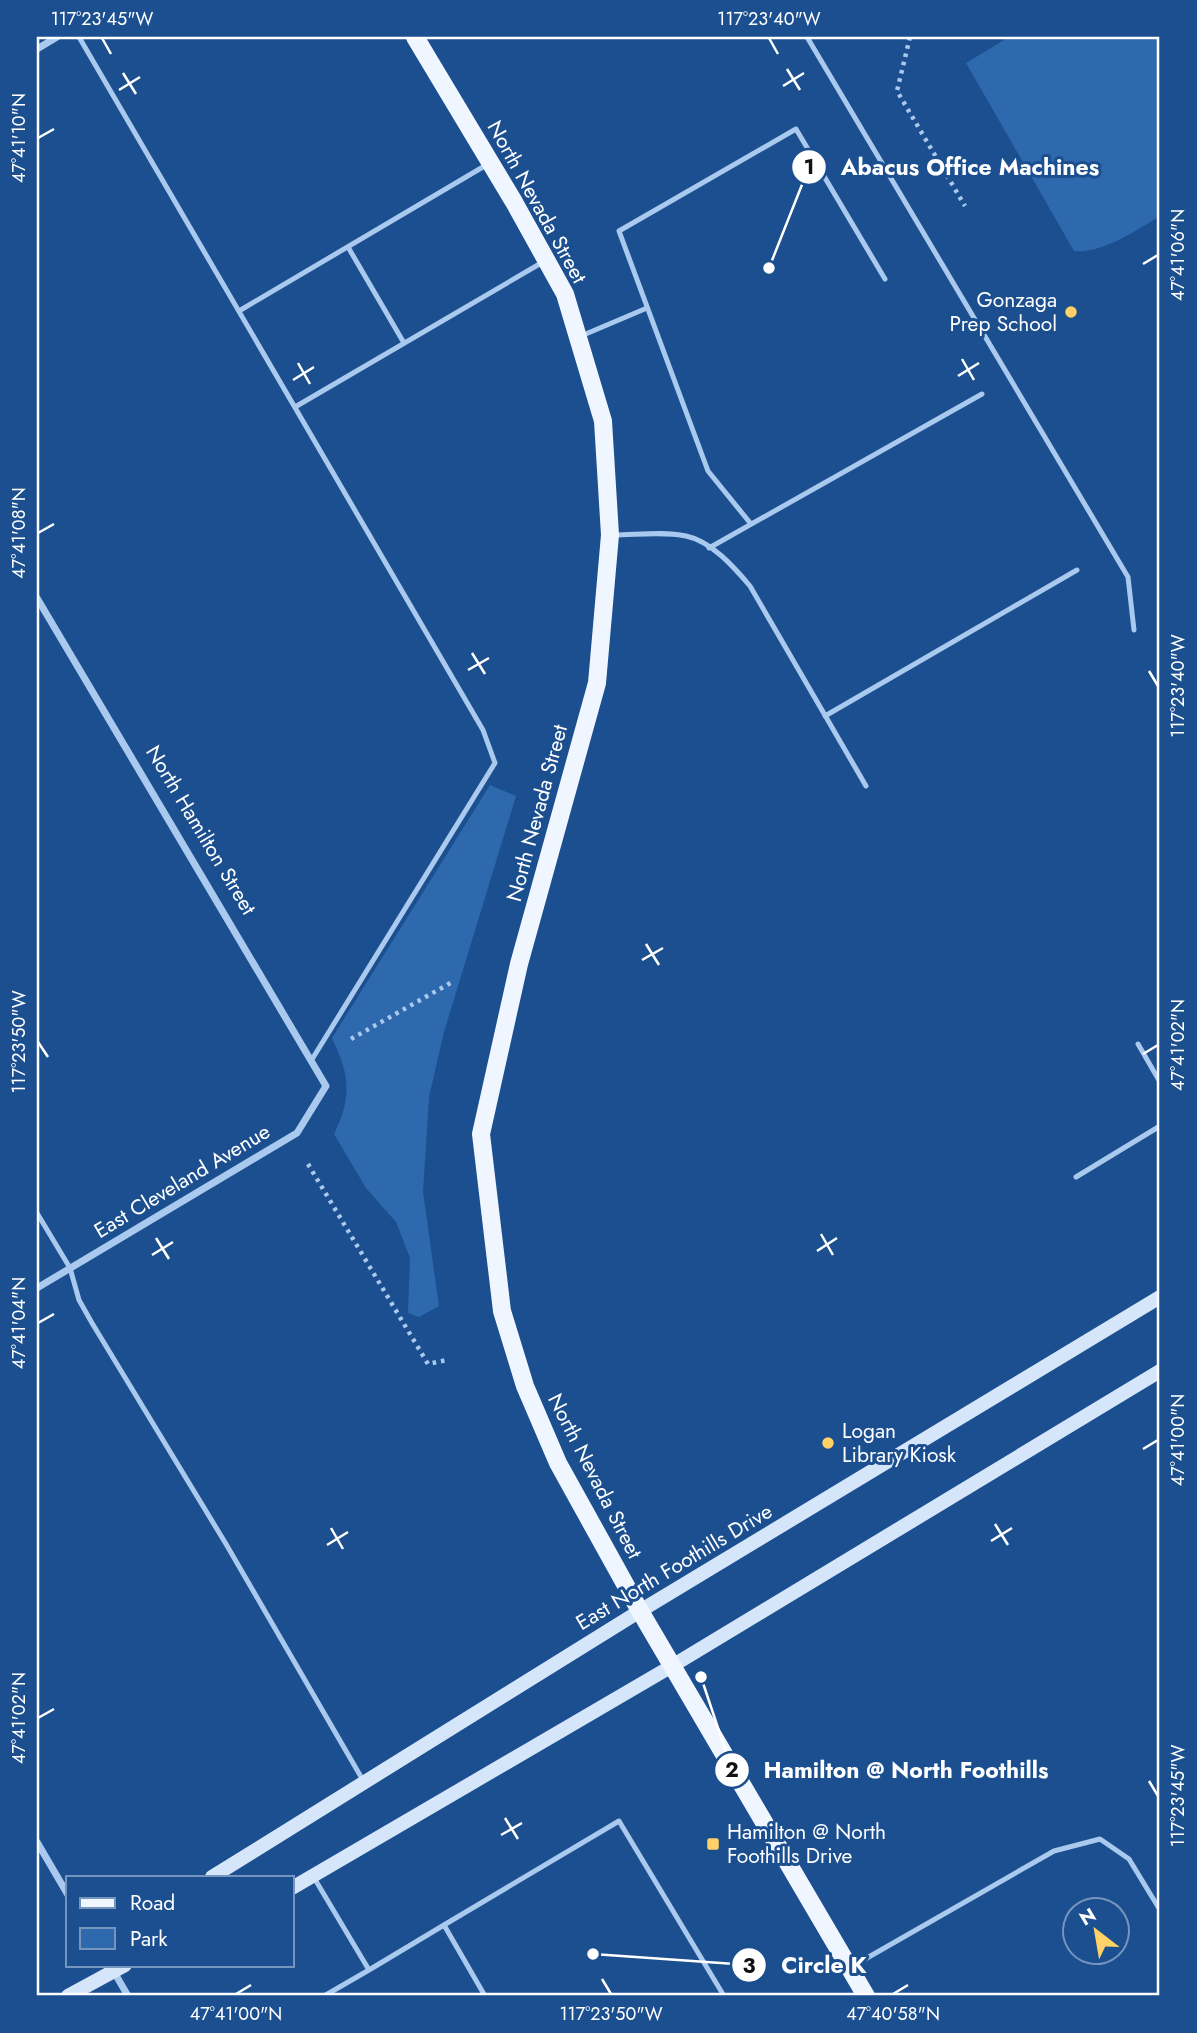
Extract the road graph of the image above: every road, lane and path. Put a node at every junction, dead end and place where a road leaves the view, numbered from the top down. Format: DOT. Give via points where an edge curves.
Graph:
graph roads {
  1 [pos="57,37"];
  2 [pos="79,37"];
  3 [pos="415,37"];
  4 [pos="807,37"];
  5 [pos="910,37"];
  6 [pos="37,49"];
  7 [pos="491,163"];
  8 [pos="965,206"];
  9 [pos="348,247"];
  10 [pos="546,260"];
  11 [pos="885,279"];
  12 [pos="648,308"];
  13 [pos="239,311"];
  14 [pos="578,338"];
  15 [pos="404,343"];
  16 [pos="982,394"];
  17 [pos="295,407"];
  18 [pos="751,524"];
  19 [pos="610,535"];
  20 [pos="709,548"];
  21 [pos="1077,570"];
  22 [pos="37,598"];
  23 [pos="1134,631"];
  24 [pos="825,716"];
  25 [pos="866,786"];
  26 [pos="454,981"];
  27 [pos="1138,1044"];
  28 [pos="340,1046"];
  29 [pos="311,1061"];
  30 [pos="1160,1082"];
  31 [pos="326,1086"];
  32 [pos="1160,1126"];
  33 [pos="308,1164"];
  34 [pos="1076,1177"];
  35 [pos="37,1213"];
  36 [pos="70,1268"];
  37 [pos="37,1288"];
  38 [pos="1160,1297"];
  39 [pos="447,1360"];
  40 [pos="1160,1371"];
  41 [pos="640,1611"];
  42 [pos="672,1667"];
  43 [pos="363,1782"];
  44 [pos="37,1842"];
  45 [pos="214,1876"];
  46 [pos="313,1876"];
  47 [pos="294,1887"];
  48 [pos="66,1892"];
  49 [pos="1160,1910"];
  50 [pos="444,1925"];
  51 [pos="117,1966"];
  52 [pos="849,1968"];
  53 [pos="369,1970"];
  54 [pos="68,1996"];
  55 [pos="128,1996"];
  56 [pos="324,1996"];
  57 [pos="485,1996"];
  58 [pos="724,1996"];
  59 [pos="866,1996"];
  1 -- 6 [label="street"];
  2 -- 13 [label="lane"];
  3 -- 7 [label="main road, North Nevada Street"];
  4 -- 23 [label="lane" via="1128,577"];
  5 -- 8 [label="path" via="897,92"];
  7 -- 9 [label="lane"];
  7 -- 10 [label="main road, North Nevada Street"];
  9 -- 13 [label="lane"];
  9 -- 15 [label="lane"];
  10 -- 14 [label="main road, North Nevada Street" via="565,294"];
  10 -- 15 [label="lane"];
  11 -- 12 [label="lane" via="796,130 619,231"];
  12 -- 14 [label="lane"];
  12 -- 18 [label="lane" via="708,471"];
  13 -- 17 [label="lane"];
  14 -- 19 [label="main road, North Nevada Street" via="603,421"];
  15 -- 17 [label="lane"];
  16 -- 18 [label="lane"];
  17 -- 29 [label="lane" via="483,730 495,763"];
  18 -- 20 [label="lane"];
  19 -- 20 [label="lane" via="687,536"];
  19 -- 41 [label="main road, North Nevada Street" via="597,683 519,964 481,1134 502,1311 525,1386 558,1463"];
  20 -- 24 [label="lane" via="750,586"];
  21 -- 24 [label="lane"];
  22 -- 29 [label="street, North Hamilton Street"];
  24 -- 25 [label="lane"];
  26 -- 28 [label="path"];
  27 -- 30 [label="lane"];
  29 -- 31 [label="street, North Hamilton Street"];
  31 -- 36 [label="street, East Cleveland Avenue" via="297,1133"];
  32 -- 34 [label="lane"];
  33 -- 39 [label="path" via="428,1364"];
  35 -- 36 [label="lane"];
  36 -- 37 [label="street, East Cleveland Avenue"];
  36 -- 43 [label="lane" via="79,1300 92,1323"];
  38 -- 41 [label="main road, East North Foothills Drive"];
  40 -- 42 [label="main road"];
  41 -- 42 [label="main road"];
  41 -- 43 [label="main road, East North Foothills Drive"];
  42 -- 46 [label="main road"];
  42 -- 52 [label="main road"];
  43 -- 45 [label="main road, East North Foothills Drive"];
  44 -- 48 [label="street"];
  46 -- 47 [label="main road"];
  46 -- 53 [label="lane"];
  49 -- 52 [label="lane" via="1129,1859 1100,1839 1054,1851"];
  50 -- 53 [label="lane"];
  50 -- 57 [label="lane"];
  50 -- 58 [label="lane" via="619,1821"];
  51 -- 54 [label="main road"];
  51 -- 55 [label="street"];
  52 -- 59 [label="main road"];
  53 -- 56 [label="lane"];
}
